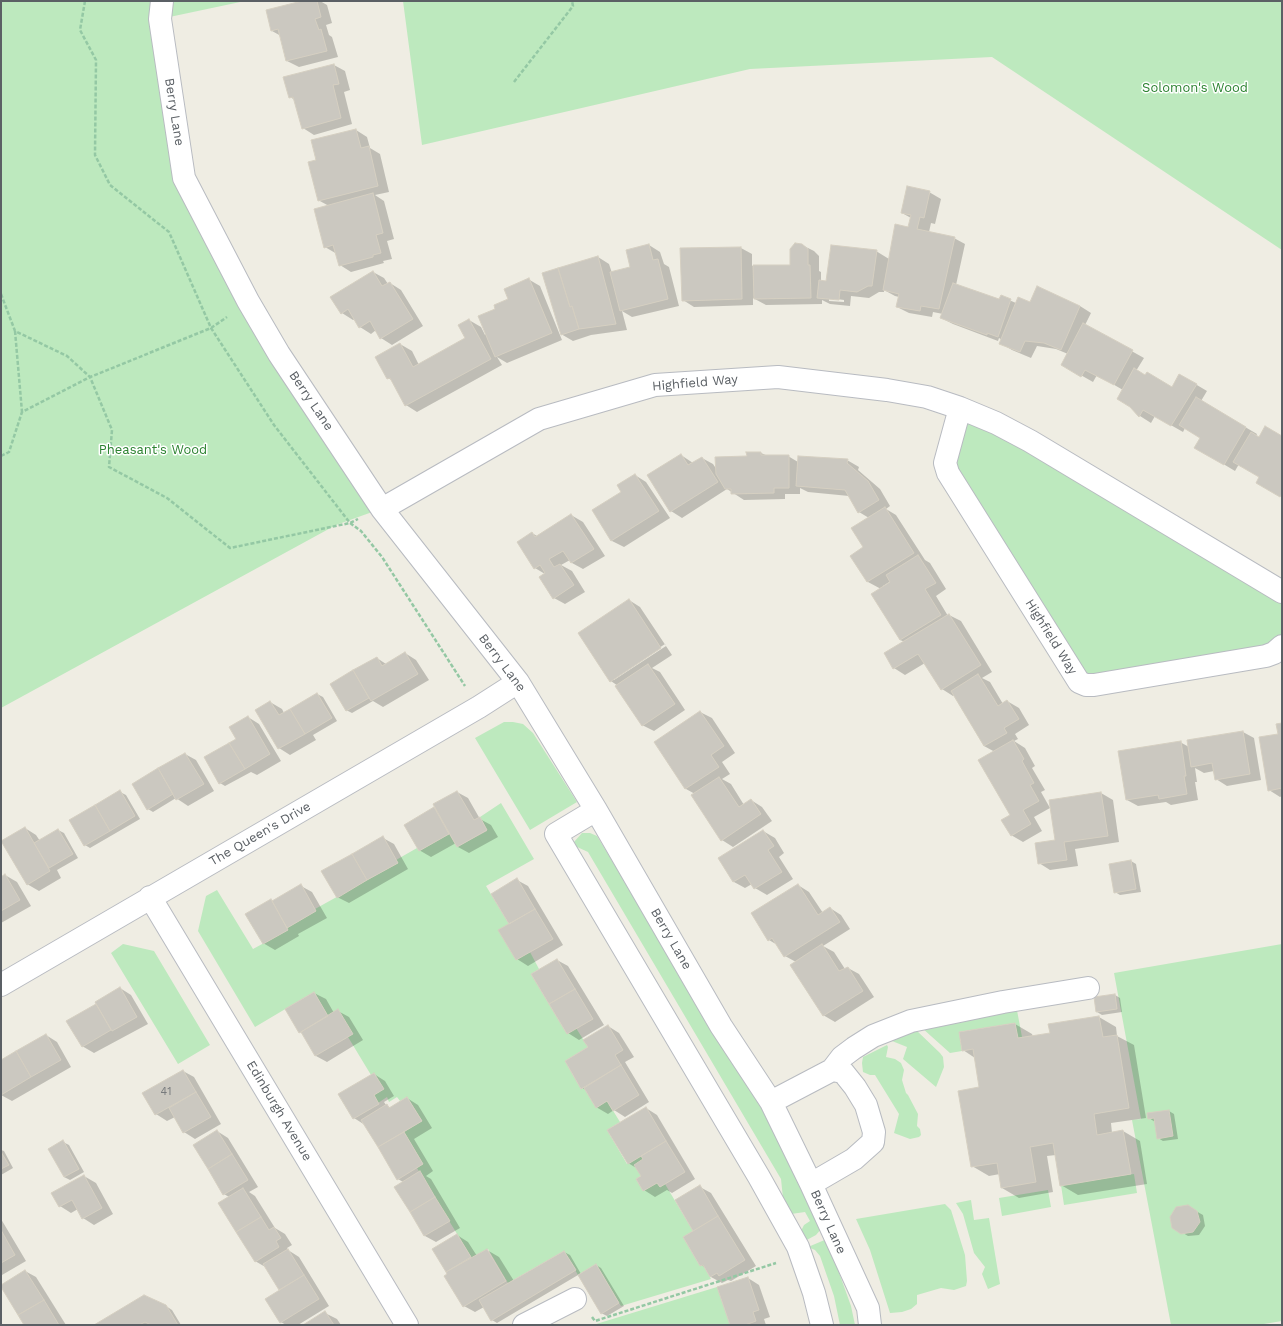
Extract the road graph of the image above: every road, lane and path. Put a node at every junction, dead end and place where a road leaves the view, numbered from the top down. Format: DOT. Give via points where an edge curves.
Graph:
graph roads {
  1 [pos="85,1"];
  2 [pos="162,1"];
  3 [pos="572,1"];
  4 [pos="514,82"];
  5 [pos="1,294"];
  6 [pos="248,302"];
  7 [pos="211,328"];
  8 [pos="15,331"];
  9 [pos="90,377"];
  10 [pos="960,408"];
  11 [pos="22,412"];
  12 [pos="1,456"];
  13 [pos="382,508"];
  14 [pos="350,523"];
  15 [pos="1282,592"];
  16 [pos="1282,646"];
  17 [pos="518,682"];
  18 [pos="479,707"];
  19 [pos="596,810"];
  20 [pos="150,897"];
  21 [pos="1,985"];
  22 [pos="1088,988"];
  23 [pos="832,1070"];
  24 [pos="771,1102"];
  25 [pos="811,1184"];
  26 [pos="779,1262"];
  27 [pos="575,1299"];
  28 [pos="407,1325"];
  29 [pos="524,1325"];
  30 [pos="822,1325"];
  31 [pos="870,1325"];
  1 -- 7 [label="path" via="80,30 96,60 95,155 110,185 169,232"];
  2 -- 6 [label="street, Berry Lane" via="160,19 184,178"];
  3 -- 4 [label="path" via="573,6"];
  5 -- 8 [label="path"];
  6 -- 7 [label="path"];
  6 -- 13 [label="street, Berry Lane"];
  7 -- 9 [label="path"];
  7 -- 14 [label="path" via="274,425"];
  8 -- 9 [label="path" via="67,356"];
  8 -- 11 [label="path"];
  9 -- 11 [label="path"];
  9 -- 14 [label="path" via="112,430 109,467 167,498 230,548"];
  10 -- 13 [label="street, Highfield Way" via="927,397 887,390 778,377 655,385 539,420"];
  10 -- 15 [label="street, Highfield Way" via="1030,441"];
  10 -- 16 [label="street, Highfield Way" via="945,463 948,473 1079,682 1094,685 1266,656"];
  11 -- 12 [label="path" via="9,452"];
  13 -- 14 [label="path"];
  13 -- 17 [label="street, Berry Lane"];
  14 -- 18 [label="path" via="382,557"];
  17 -- 18 [label="street, The Queen's Drive"];
  17 -- 19 [label="street, Berry Lane"];
  18 -- 20 [label="street, The Queen's Drive"];
  19 -- 24 [label="street, Berry Lane" via="721,1026"];
  19 -- 30 [label="street" via="556,834 798,1247"];
  20 -- 21 [label="street, The Queen's Drive"];
  20 -- 28 [label="street, Edinburgh Avenue"];
  22 -- 23 [label="street" via="911,1021 873,1036 842,1057"];
  23 -- 24 [label="street"];
  23 -- 25 [label="street" via="843,1072 866,1105 874,1132 873,1142 854,1159"];
  24 -- 25 [label="street, Berry Lane"];
  25 -- 31 [label="street, Berry Lane" via="868,1308"];
  26 -- 27 [label="path" via="595,1321"];
  27 -- 29 [label="street"];
}
